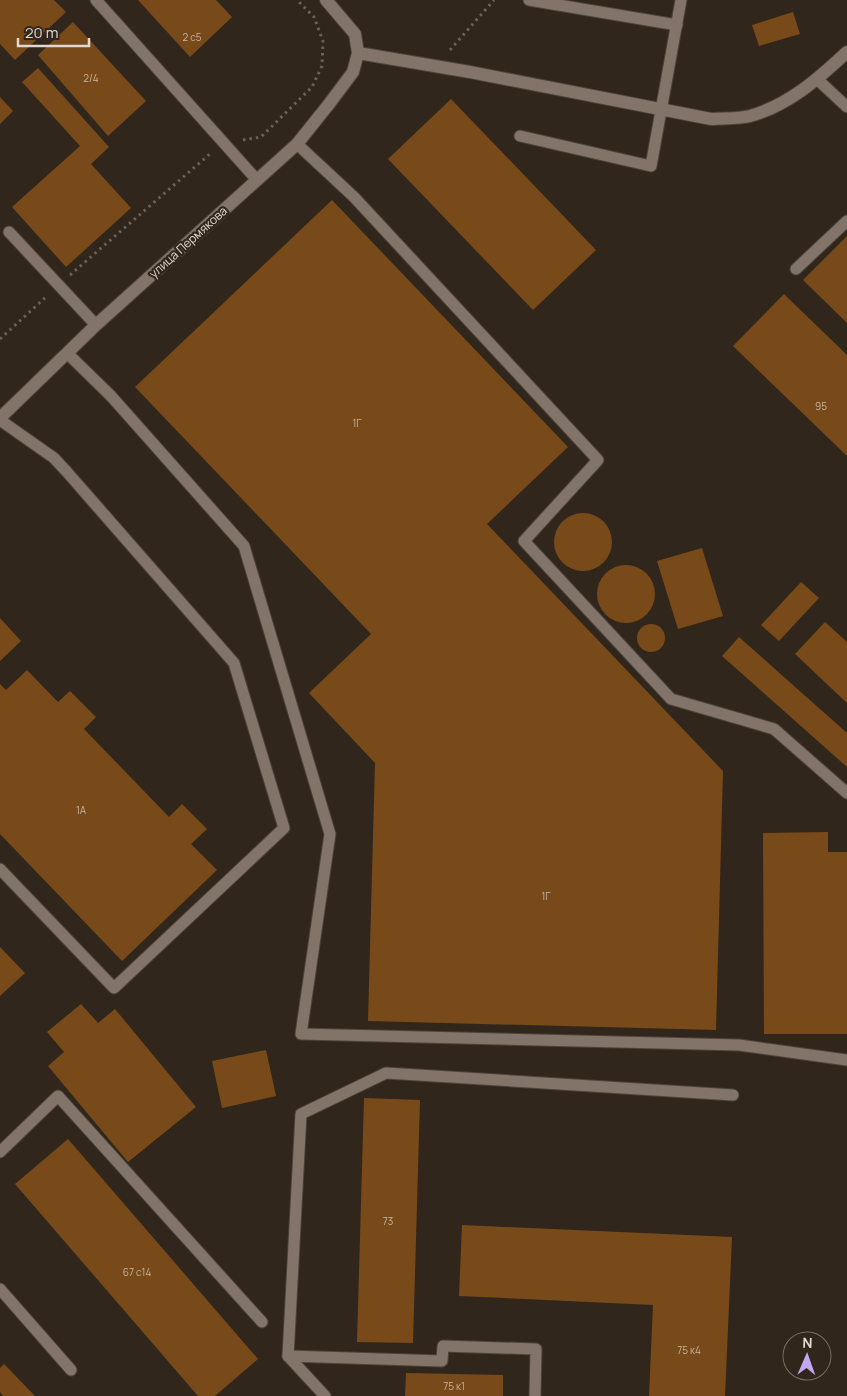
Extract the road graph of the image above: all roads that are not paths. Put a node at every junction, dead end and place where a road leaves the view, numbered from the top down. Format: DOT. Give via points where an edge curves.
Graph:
graph roads {
  1 [pos="96,0"];
  2 [pos="326,0"];
  3 [pos="529,0"];
  4 [pos="681,0"];
  5 [pos="677,25"];
  6 [pos="847,52"];
  7 [pos="358,53"];
  8 [pos="817,79"];
  9 [pos="847,107"];
  10 [pos="661,109"];
  11 [pos="520,136"];
  12 [pos="297,144"];
  13 [pos="257,180"];
  14 [pos="847,221"];
  15 [pos="9,232"];
  16 [pos="796,270"];
  17 [pos="96,325"];
  18 [pos="67,354"];
  19 [pos="0,419"];
  20 [pos="847,793"];
  21 [pos="0,869"];
  22 [pos="847,1060"];
  23 [pos="732,1095"];
  24 [pos="0,1152"];
  25 [pos="0,1290"];
  26 [pos="262,1322"];
  27 [pos="288,1356"];
  28 [pos="71,1370"];
  29 [pos="325,1396"];
  30 [pos="534,1396"];
  1 -- 13 [label="lane"];
  2 -- 7 [label="street" via="355,34"];
  3 -- 5 [label="lane"];
  4 -- 5 [label="lane"];
  5 -- 10 [label="lane"];
  6 -- 8 [label="street"];
  7 -- 10 [label="street"];
  7 -- 12 [label="street, улица Пермякова" via="353,72"];
  8 -- 9 [label="lane"];
  8 -- 10 [label="street" via="788,100 749,116 711,119"];
  10 -- 11 [label="lane" via="651,166"];
  12 -- 13 [label="street, улица Пермякова"];
  12 -- 20 [label="lane" via="354,197 598,460 524,540 671,699 774,729"];
  13 -- 17 [label="street, улица Пермякова"];
  14 -- 16 [label="lane"];
  15 -- 17 [label="lane"];
  17 -- 18 [label="street, улица Пермякова"];
  18 -- 19 [label="street, улица Пермякова"];
  18 -- 22 [label="lane" via="111,396 244,546 330,834 301,1034 738,1046"];
  19 -- 21 [label="lane" via="54,458 234,663 284,828 114,988"];
  23 -- 27 [label="lane" via="386,1073 301,1114"];
  24 -- 26 [label="lane" via="58,1096"];
  25 -- 28 [label="lane"];
  27 -- 29 [label="lane"];
  27 -- 30 [label="lane" via="442,1361 443,1346 536,1349"];
}
